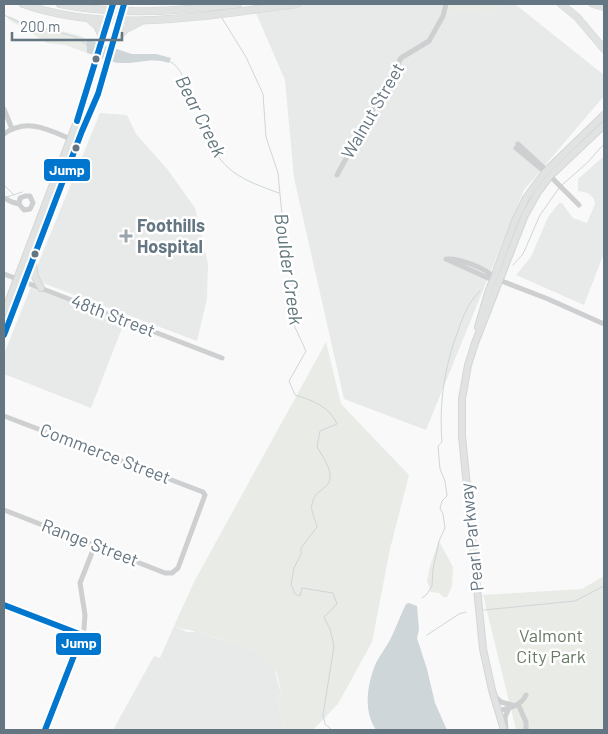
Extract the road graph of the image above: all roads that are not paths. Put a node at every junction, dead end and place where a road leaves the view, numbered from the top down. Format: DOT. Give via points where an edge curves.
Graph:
graph roads {
  1 [pos="23,4"];
  2 [pos="60,4"];
  3 [pos="99,4"];
  4 [pos="124,4"];
  5 [pos="135,4"];
  6 [pos="238,4"];
  7 [pos="297,4"];
  8 [pos="446,4"];
  9 [pos="561,4"];
  10 [pos="593,4"];
  11 [pos="112,7"];
  12 [pos="604,7"];
  13 [pos="85,8"];
  14 [pos="147,11"];
  15 [pos="122,12"];
  16 [pos="88,19"];
  17 [pos="108,20"];
  18 [pos="120,21"];
  19 [pos="143,21"];
  20 [pos="103,38"];
  21 [pos="114,41"];
  22 [pos="604,51"];
  23 [pos="4,109"];
  24 [pos="604,115"];
  25 [pos="604,125"];
  26 [pos="12,129"];
  27 [pos="4,134"];
  28 [pos="70,139"];
  29 [pos="78,142"];
  30 [pos="517,146"];
  31 [pos="547,174"];
  32 [pos="337,175"];
  33 [pos="4,198"];
  34 [pos="19,204"];
  35 [pos="579,204"];
  36 [pos="32,261"];
  37 [pos="4,274"];
  38 [pos="17,279"];
  39 [pos="496,279"];
  40 [pos="24,282"];
  41 [pos="41,288"];
  42 [pos="4,312"];
  43 [pos="604,324"];
  44 [pos="4,335"];
  45 [pos="222,358"];
  46 [pos="4,416"];
  47 [pos="4,510"];
  48 [pos="95,545"];
  49 [pos="176,571"];
  50 [pos="4,605"];
  51 [pos="82,635"];
  52 [pos="493,694"];
  53 [pos="526,695"];
  54 [pos="517,705"];
  55 [pos="509,708"];
  56 [pos="498,711"];
  57 [pos="45,730"];
  58 [pos="505,730"];
  59 [pos="526,730"];
  1 -- 16 [label="highway"];
  2 -- 13 [label="highway"];
  3 -- 13 [label="highway"];
  4 -- 15 [label="main road"];
  5 -- 14 [label="highway"];
  6 -- 14 [label="highway"];
  7 -- 19 [label="highway"];
  8 -- 32 [label="street, Walnut Street" via="429,41 401,58"];
  9 -- 22 [label="highway" via="577,17"];
  10 -- 12 [label="highway"];
  11 -- 13 [label="highway"];
  11 -- 15 [label="highway"];
  11 -- 17 [label="main road"];
  14 -- 15 [label="highway"];
  15 -- 18 [label="main road"];
  16 -- 17 [label="highway"];
  16 -- 20 [label="highway" via="97,26"];
  17 -- 18 [label="highway"];
  17 -- 20 [label="main road"];
  18 -- 19 [label="highway"];
  18 -- 21 [label="main road"];
  19 -- 21 [label="highway" via="128,28"];
  20 -- 28 [label="main road"];
  21 -- 29 [label="main road" via="98,94"];
  23 -- 26 [label="street"];
  24 -- 31 [label="main road, Pearl Parkway"];
  25 -- 31 [label="main road, Pearl Parkway"];
  26 -- 27 [label="street"];
  26 -- 28 [label="street" via="35,126"];
  28 -- 29 [label="street"];
  28 -- 38 [label="main road"];
  29 -- 36 [label="main road"];
  30 -- 31 [label="street"];
  31 -- 35 [label="street"];
  31 -- 39 [label="main road, Pearl Parkway" via="532,188 520,210"];
  33 -- 34 [label="street"];
  36 -- 40 [label="main road"];
  36 -- 41 [label="main road"];
  37 -- 38 [label="street, 48th Street"];
  38 -- 40 [label="street, 48th Street"];
  38 -- 42 [label="main road"];
  39 -- 39 [label="street" via="490,273 458,260 446,260"];
  39 -- 43 [label="street"];
  39 -- 52 [label="main road, Pearl Parkway" via="464,386 462,436 483,649"];
  40 -- 41 [label="street, 48th Street"];
  40 -- 44 [label="main road"];
  41 -- 45 [label="street, 48th Street"];
  46 -- 49 [label="street, Commerce Street" via="203,492 205,495"];
  47 -- 48 [label="street, Range Street"];
  48 -- 49 [label="street, Range Street" via="165,573"];
  48 -- 51 [label="street" via="80,584 85,615"];
  50 -- 51 [label="street"];
  51 -- 57 [label="street"];
  52 -- 54 [label="street" via="501,702"];
  52 -- 56 [label="main road, Pearl Parkway"];
  53 -- 54 [label="street"];
  54 -- 55 [label="street"];
  54 -- 59 [label="street" via="526,722"];
  55 -- 56 [label="street"];
  55 -- 58 [label="street"];
  56 -- 58 [label="main road, Pearl Parkway"];
}
